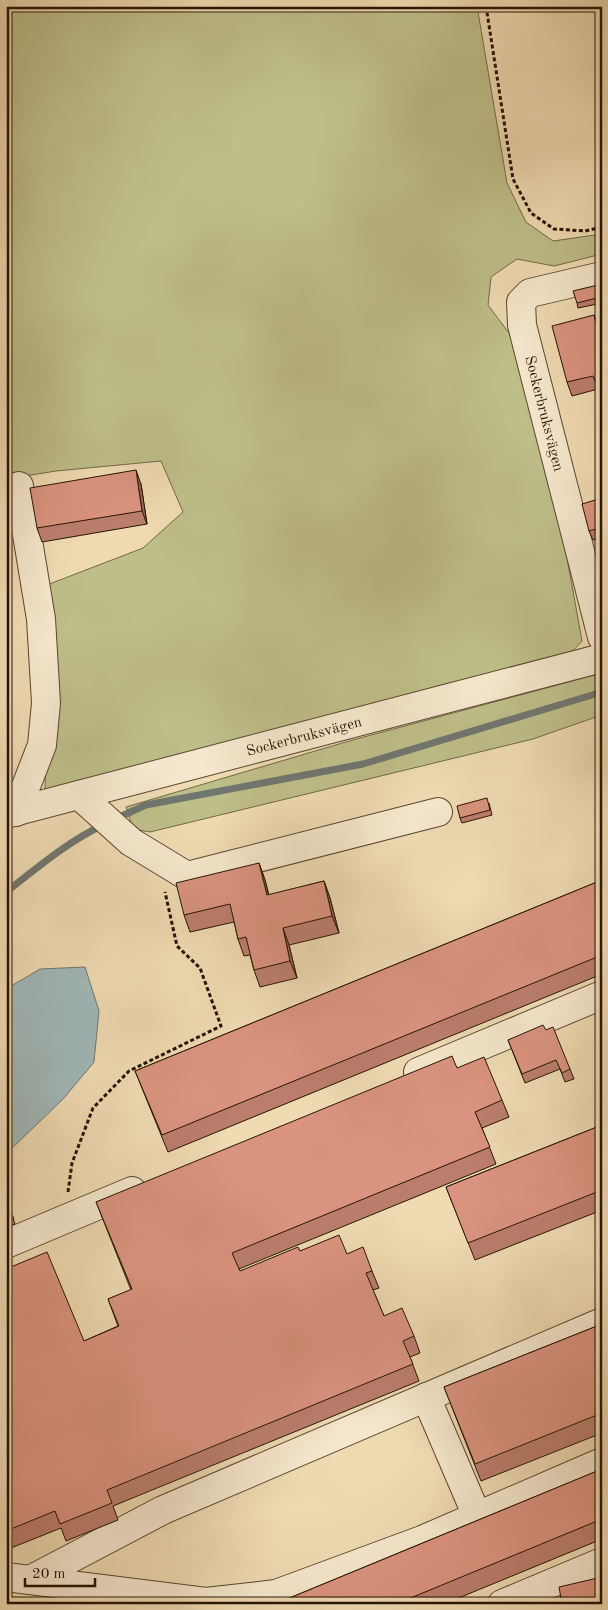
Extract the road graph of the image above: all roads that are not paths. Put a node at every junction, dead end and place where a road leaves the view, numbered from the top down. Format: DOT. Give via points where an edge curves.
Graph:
graph roads {
  1 [pos="602,276"];
  2 [pos="18,486"];
  3 [pos="602,637"];
  4 [pos="602,658"];
  5 [pos="87,803"];
  6 [pos="438,812"];
  7 [pos="11,813"];
  8 [pos="602,995"];
  9 [pos="392,1083"];
  10 [pos="155,1182"];
  11 [pos="6,1244"];
  12 [pos="602,1322"];
  13 [pos="426,1397"];
  14 [pos="602,1462"];
  15 [pos="477,1516"];
  16 [pos="602,1562"];
  17 [pos="18,1579"];
  18 [pos="502,1604"];
  1 -- 3 [label="street, Sockerbruksvägen" via="530,293 521,302 522,325"];
  2 -- 7 [label="street" via="41,619 46,703 42,745"];
  4 -- 5 [label="street, Sockerbruksvägen"];
  5 -- 6 [label="street" via="131,842 187,876"];
  5 -- 7 [label="street, Sockerbruksvägen"];
  8 -- 9 [label="street"];
  10 -- 11 [label="street"];
  12 -- 13 [label="street"];
  13 -- 15 [label="street"];
  13 -- 17 [label="street" via="163,1510"];
  14 -- 15 [label="street"];
  15 -- 17 [label="street" via="276,1594 206,1602"];
  16 -- 18 [label="street"];
}
